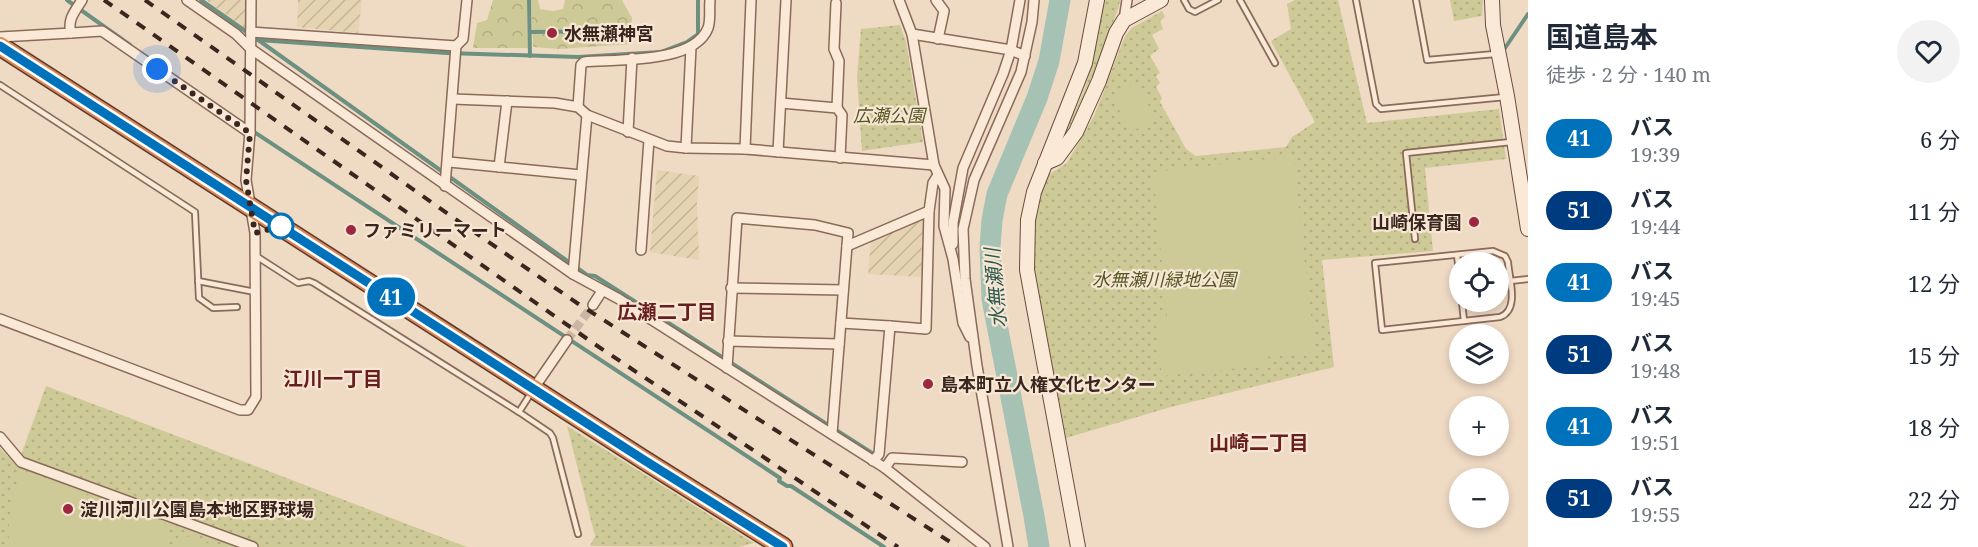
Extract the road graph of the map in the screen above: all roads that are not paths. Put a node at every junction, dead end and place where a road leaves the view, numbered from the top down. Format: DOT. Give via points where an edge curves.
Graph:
graph roads {
  1 [pos="82,0"];
  2 [pos="187,0"];
  3 [pos="251,0"];
  4 [pos="466,0"];
  5 [pos="710,0"];
  6 [pos="752,0"];
  7 [pos="786,0"];
  8 [pos="899,0"];
  9 [pos="936,0"];
  10 [pos="1020,0"];
  11 [pos="1034,0"];
  12 [pos="1097,0"];
  13 [pos="1127,0"];
  14 [pos="1161,0"];
  15 [pos="1184,0"];
  16 [pos="1218,0"];
  17 [pos="1240,0"];
  18 [pos="1356,0"];
  19 [pos="1416,0"];
  20 [pos="1492,0"];
  21 [pos="836,3"];
  22 [pos="1124,20"];
  23 [pos="251,32"];
  24 [pos="71,33"];
  25 [pos="912,34"];
  26 [pos="0,38"];
  27 [pos="938,39"];
  28 [pos="0,46"];
  29 [pos="456,46"];
  30 [pos="691,47"];
  31 [pos="251,49"];
  32 [pos="1011,50"];
  33 [pos="1498,53"];
  34 [pos="1025,56"];
  35 [pos="632,58"];
  36 [pos="1275,63"];
  37 [pos="0,85"];
  38 [pos="1507,96"];
  39 [pos="453,99"];
  40 [pos="507,101"];
  41 [pos="781,103"];
  42 [pos="578,107"];
  43 [pos="837,108"];
  44 [pos="587,115"];
  45 [pos="250,130"];
  46 [pos="628,132"];
  47 [pos="649,140"];
  48 [pos="1514,142"];
  49 [pos="686,148"];
  50 [pos="745,149"];
  51 [pos="778,152"];
  52 [pos="840,158"];
  53 [pos="1045,163"];
  54 [pos="934,165"];
  55 [pos="499,167"];
  56 [pos="447,174"];
  57 [pos="582,175"];
  58 [pos="938,175"];
  59 [pos="249,206"];
  60 [pos="929,210"];
  61 [pos="1528,229"];
  62 [pos="1415,239"];
  63 [pos="847,246"];
  64 [pos="641,250"];
  65 [pos="256,256"];
  66 [pos="1449,256"];
  67 [pos="953,259"];
  68 [pos="573,267"];
  69 [pos="1509,271"];
  70 [pos="1528,279"];
  71 [pos="1510,280"];
  72 [pos="198,281"];
  73 [pos="731,288"];
  74 [pos="843,290"];
  75 [pos="602,291"];
  76 [pos="255,292"];
  77 [pos="593,305"];
  78 [pos="237,307"];
  79 [pos="1463,312"];
  80 [pos="0,319"];
  81 [pos="1464,321"];
  82 [pos="841,322"];
  83 [pos="890,326"];
  84 [pos="567,340"];
  85 [pos="728,341"];
  86 [pos="839,345"];
  87 [pos="975,348"];
  88 [pos="727,363"];
  89 [pos="534,388"];
  90 [pos="519,412"];
  91 [pos="832,430"];
  92 [pos="0,437"];
  93 [pos="873,460"];
  94 [pos="962,462"];
  95 [pos="885,468"];
  96 [pos="578,534"];
  97 [pos="253,547"];
  98 [pos="783,547"];
  99 [pos="985,547"];
  100 [pos="1008,547"];
  101 [pos="1078,547"];
  1 -- 24 [label="street" via="71,17"];
  2 -- 31 [label="street"];
  3 -- 23 [label="street"];
  4 -- 29 [label="street" via="463,39"];
  5 -- 30 [label="street" via="709,26"];
  6 -- 50 [label="street"];
  7 -- 41 [label="street"];
  8 -- 25 [label="street"];
  9 -- 27 [label="street" via="944,11"];
  10 -- 32 [label="street"];
  11 -- 34 [label="street"];
  12 -- 53 [label="street" via="1085,63"];
  13 -- 22 [label="street"];
  14 -- 22 [label="street"];
  15 -- 16 [label="lane" via="1195,12"];
  17 -- 36 [label="lane"];
  18 -- 38 [label="lane" via="1376,104 1381,109"];
  19 -- 33 [label="lane" via="1427,60"];
  20 -- 33 [label="street"];
  21 -- 43 [label="street"];
  22 -- 53 [label="street" via="1076,132 1057,158"];
  23 -- 29 [label="street"];
  23 -- 31 [label="street"];
  24 -- 26 [label="street"];
  24 -- 45 [label="street" via="102,31"];
  25 -- 27 [label="street"];
  25 -- 54 [label="street"];
  27 -- 32 [label="street"];
  28 -- 59 [label="highway"];
  29 -- 39 [label="street"];
  30 -- 35 [label="street" via="673,54"];
  30 -- 49 [label="street"];
  31 -- 45 [label="street"];
  31 -- 56 [label="street"];
  32 -- 34 [label="street"];
  32 -- 67 [label="street" via="995,98 963,168 953,223"];
  33 -- 38 [label="street"];
  34 -- 87 [label="street" via="974,180 963,229 964,279"];
  35 -- 42 [label="street" via="584,62"];
  35 -- 46 [label="street"];
  37 -- 72 [label="lane" via="195,212"];
  38 -- 48 [label="street"];
  39 -- 40 [label="street"];
  39 -- 56 [label="street"];
  40 -- 42 [label="street"];
  40 -- 55 [label="street"];
  41 -- 43 [label="street"];
  41 -- 51 [label="street"];
  42 -- 44 [label="street"];
  43 -- 52 [label="street" via="842,115"];
  44 -- 46 [label="street"];
  44 -- 57 [label="street"];
  45 -- 59 [label="street" via="246,180"];
  46 -- 47 [label="street"];
  47 -- 49 [label="street"];
  47 -- 64 [label="street"];
  48 -- 61 [label="street"];
  48 -- 62 [label="lane" via="1406,153"];
  49 -- 50 [label="street"];
  50 -- 51 [label="street"];
  51 -- 52 [label="street"];
  52 -- 54 [label="street"];
  53 -- 101 [label="street" via="1028,220 1027,270"];
  54 -- 58 [label="street"];
  55 -- 56 [label="street"];
  55 -- 57 [label="street"];
  56 -- 68 [label="street"];
  57 -- 68 [label="street"];
  58 -- 60 [label="street"];
  58 -- 67 [label="street" via="945,189 944,226"];
  59 -- 65 [label="street"];
  59 -- 89 [label="highway"];
  60 -- 63 [label="street"];
  60 -- 83 [label="street" via="926,329"];
  63 -- 73 [label="street" via="848,233 815,225 737,218"];
  63 -- 74 [label="street"];
  65 -- 76 [label="street"];
  65 -- 90 [label="lane" via="298,283 314,283"];
  66 -- 81 [label="lane" via="1376,263 1382,330"];
  67 -- 87 [label="street" via="963,323"];
  68 -- 75 [label="street"];
  69 -- 71 [label="lane"];
  70 -- 71 [label="lane"];
  71 -- 81 [label="lane" via="1512,305 1506,315"];
  72 -- 76 [label="lane"];
  72 -- 78 [label="lane" via="198,298 213,308"];
  73 -- 74 [label="street"];
  73 -- 85 [label="street"];
  74 -- 82 [label="street"];
  75 -- 77 [label="street"];
  75 -- 88 [label="street"];
  76 -- 80 [label="street" via="256,397 248,410"];
  79 -- 81 [label="lane"];
  82 -- 83 [label="street"];
  82 -- 86 [label="street"];
  83 -- 93 [label="street" via="879,454"];
  84 -- 89 [label="street"];
  85 -- 86 [label="street"];
  85 -- 88 [label="street"];
  86 -- 91 [label="street"];
  87 -- 100 [label="street"];
  88 -- 91 [label="street"];
  89 -- 90 [label="lane"];
  89 -- 98 [label="highway"];
  90 -- 96 [label="lane" via="553,438"];
  91 -- 93 [label="street"];
  92 -- 97 [label="street" via="21,462"];
  93 -- 95 [label="street"];
  94 -- 95 [label="street" via="892,458"];
  95 -- 99 [label="street"];
}
